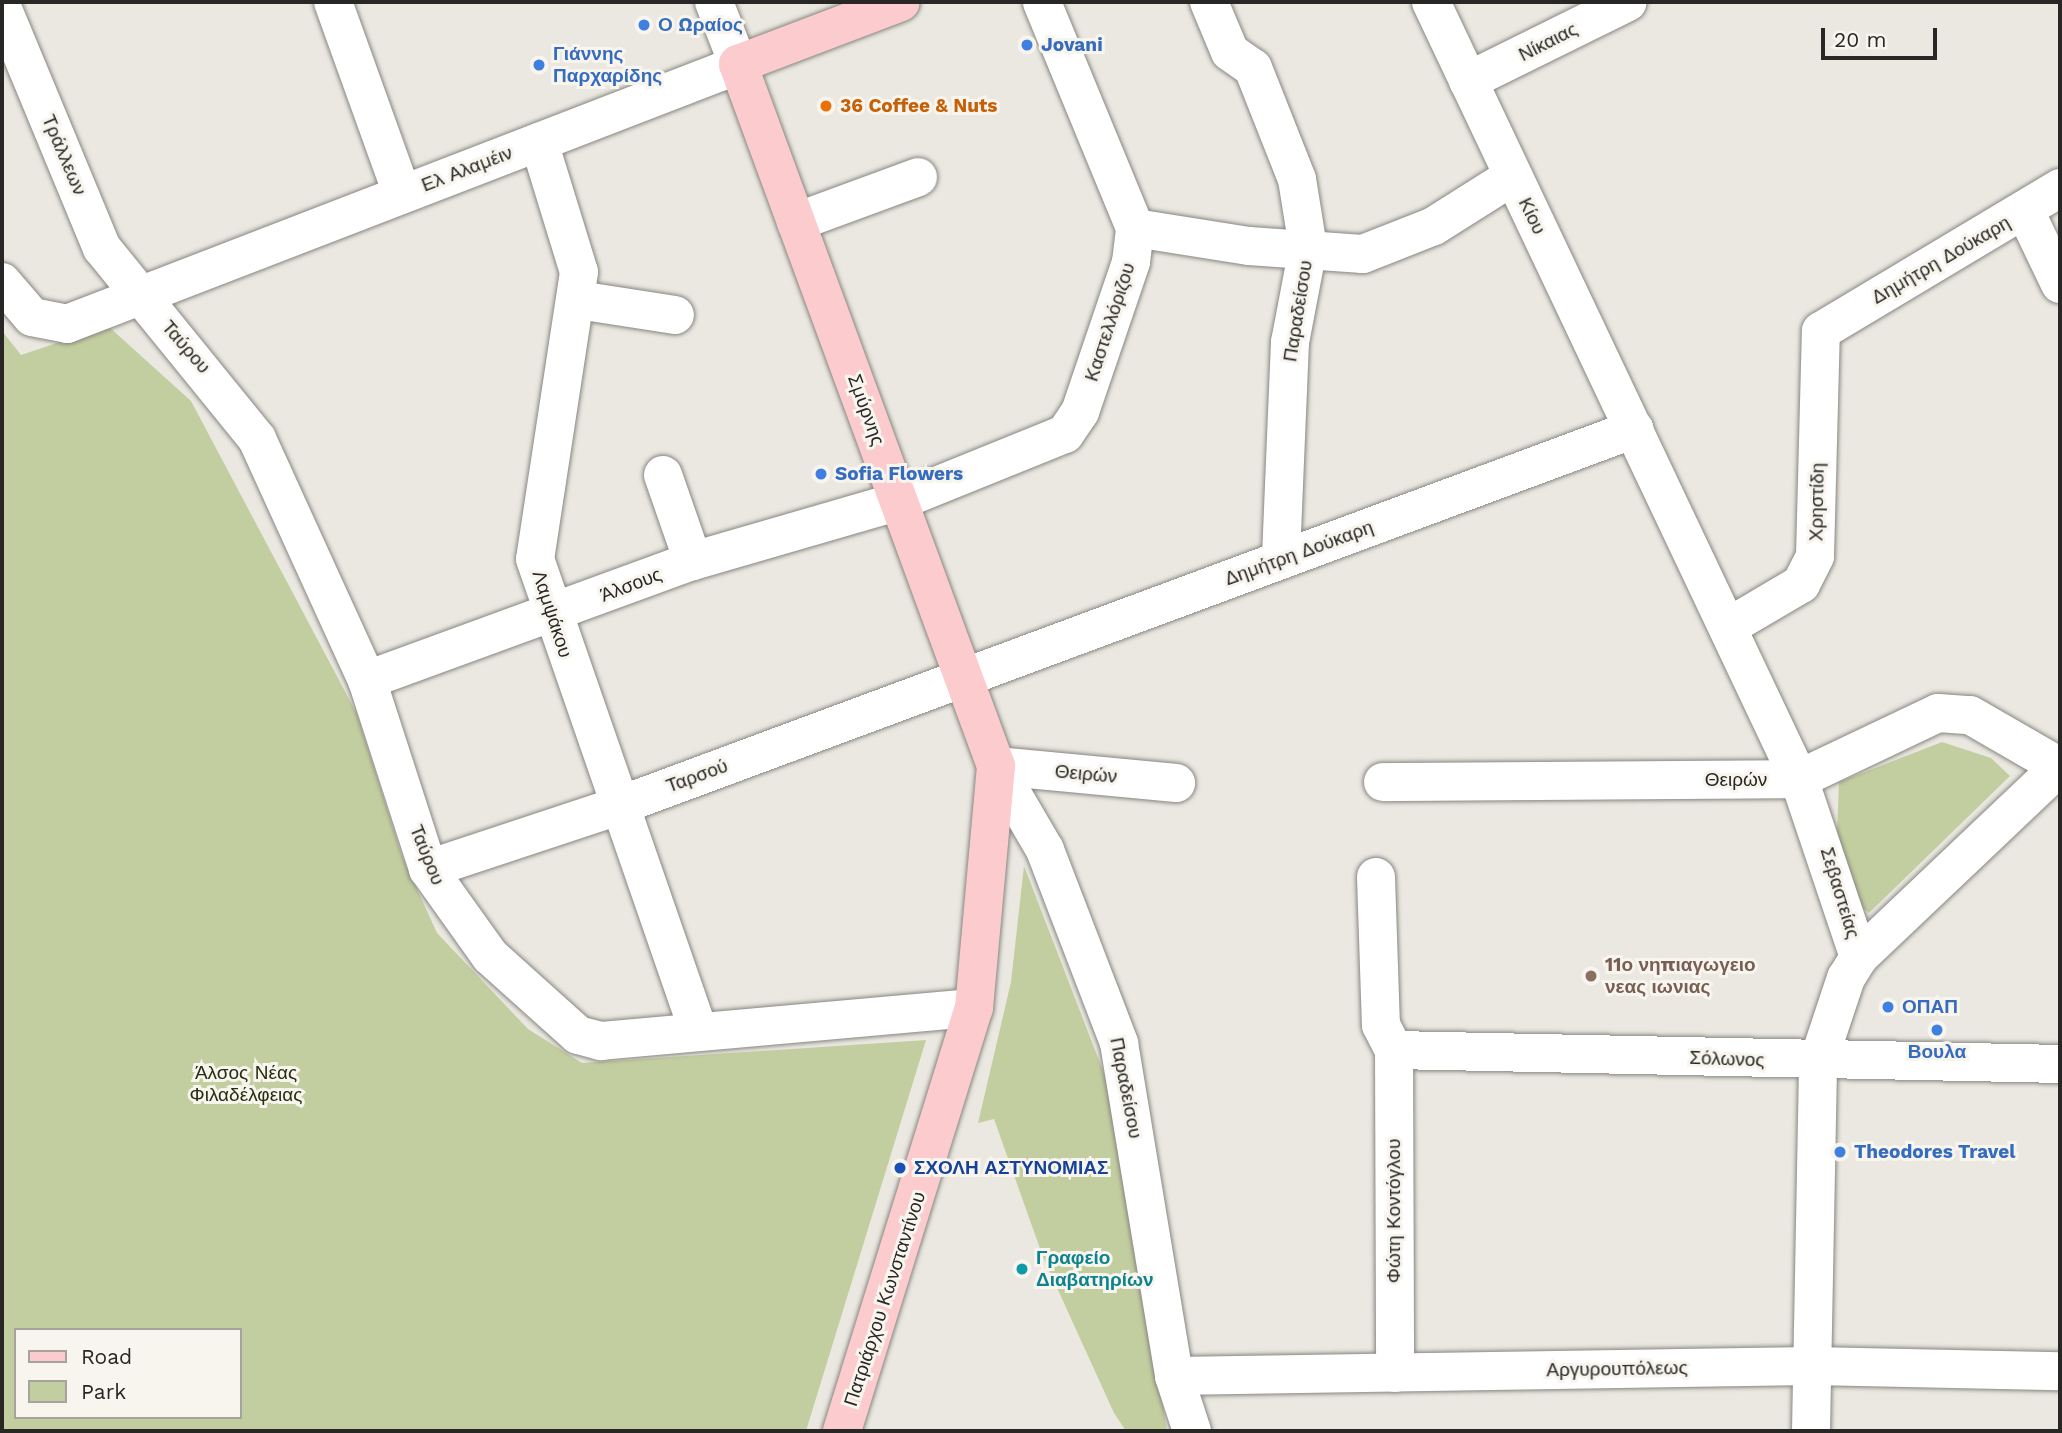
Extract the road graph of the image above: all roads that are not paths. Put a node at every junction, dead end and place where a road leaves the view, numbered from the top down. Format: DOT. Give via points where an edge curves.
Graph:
graph roads {
  1 [pos="333,2"];
  2 [pos="714,2"];
  3 [pos="901,2"];
  4 [pos="1042,2"];
  5 [pos="1209,2"];
  6 [pos="1431,2"];
  7 [pos="1628,2"];
  8 [pos="2,7"];
  9 [pos="738,64"];
  10 [pos="1468,81"];
  11 [pos="538,142"];
  12 [pos="1513,176"];
  13 [pos="918,177"];
  14 [pos="2060,188"];
  15 [pos="402,194"];
  16 [pos="2025,211"];
  17 [pos="796,222"];
  18 [pos="1135,228"];
  19 [pos="1308,248"];
  20 [pos="2,282"];
  21 [pos="2060,284"];
  22 [pos="139,296"];
  23 [pos="578,300"];
  24 [pos="675,315"];
  25 [pos="1821,331"];
  26 [pos="1634,429"];
  27 [pos="663,475"];
  28 [pos="899,501"];
  29 [pos="1281,560"];
  30 [pos="693,561"];
  31 [pos="549,615"];
  32 [pos="1728,627"];
  33 [pos="963,677"];
  34 [pos="367,680"];
  35 [pos="996,766"];
  36 [pos="2060,767"];
  37 [pos="1800,779"];
  38 [pos="1383,782"];
  39 [pos="1176,783"];
  40 [pos="621,805"];
  41 [pos="428,869"];
  42 [pos="1376,877"];
  43 [pos="1859,957"];
  44 [pos="974,1008"];
  45 [pos="698,1031"];
  46 [pos="1394,1050"];
  47 [pos="1818,1062"];
  48 [pos="2060,1063"];
  49 [pos="1812,1366"];
  50 [pos="2060,1371"];
  51 [pos="1395,1373"];
  52 [pos="1174,1376"];
  53 [pos="842,1431"];
  54 [pos="1192,1431"];
  55 [pos="1811,1431"];
  1 -- 15 [label="street"];
  2 -- 9 [label="street, Σμύρνης"];
  3 -- 9 [label="main road, Ελ Αλαμέιν"];
  4 -- 18 [label="street, Καστελλόριζου"];
  5 -- 19 [label="street, Παραδείσου" via="1230,52 1253,68 1297,179"];
  6 -- 10 [label="street, Κίου"];
  7 -- 10 [label="street, Νίκαιας"];
  8 -- 22 [label="street, Τράλλεων" via="103,248"];
  9 -- 11 [label="street, Ελ Αλαμέιν"];
  9 -- 17 [label="main road, Σμύρνης"];
  10 -- 12 [label="street, Κίου"];
  11 -- 15 [label="street, Ελ Αλαμέιν"];
  11 -- 23 [label="street, Λαμψάκου" via="575,253"];
  12 -- 19 [label="street" via="1391,246 1363,254"];
  12 -- 26 [label="street, Κίου"];
  13 -- 17 [label="street"];
  14 -- 16 [label="street, Δημήτρη Δούκαρη"];
  15 -- 22 [label="street, Ελ Αλαμέιν"];
  16 -- 21 [label="street"];
  16 -- 25 [label="street, Δημήτρη Δούκαρη"];
  17 -- 28 [label="main road, Σμύρνης"];
  18 -- 19 [label="street"];
  18 -- 28 [label="street, Καστελλόριζου" via="1131,262 1075,422 1053,441"];
  19 -- 29 [label="street, Παραδείσου" via="1290,342"];
  20 -- 22 [label="street, Ελ Αλαμέιν" via="32,317 66,324"];
  22 -- 34 [label="street, Ταύρου" via="234,402 257,439"];
  23 -- 24 [label="street"];
  23 -- 31 [label="street, Λαμψάκου" via="534,559"];
  25 -- 32 [label="street, Χρηστίδη" via="1815,556 1801,584"];
  26 -- 29 [label="street, Δημήτρη Δούκαρη"];
  26 -- 32 [label="street, Σεβαστείας"];
  27 -- 30 [label="street"];
  28 -- 30 [label="street, Άλσους"];
  28 -- 33 [label="main road, Σμύρνης"];
  29 -- 33 [label="street, Δημήτρη Δούκαρη"];
  30 -- 31 [label="street, Άλσους"];
  31 -- 34 [label="street, Άλσους"];
  31 -- 40 [label="street, Λαμψάκου"];
  32 -- 37 [label="street, Σεβαστείας"];
  33 -- 35 [label="main road, Πατριάρχου Κωνσταντίνου"];
  33 -- 40 [label="street, Ταρσού"];
  34 -- 41 [label="street, Ταύρου"];
  35 -- 39 [label="street, Θειρών"];
  35 -- 44 [label="main road, Πατριάρχου Κωνσταντίνου"];
  35 -- 52 [label="street, Παραδείσου" via="1045,850 1124,1061"];
  36 -- 37 [label="street, Θειρών" via="1970,715 1938,713"];
  36 -- 43 [label="street, Θειρών"];
  37 -- 38 [label="street, Θειρών"];
  37 -- 43 [label="street, Σεβαστείας"];
  40 -- 41 [label="street, Ταρσού"];
  40 -- 45 [label="street, Λαμψάκου"];
  41 -- 45 [label="street, Ταύρου" via="490,957 578,1035 601,1041"];
  42 -- 46 [label="street" via="1381,1025"];
  43 -- 47 [label="street, Σεβαστείας" via="1846,978"];
  44 -- 45 [label="street, Ταύρου"];
  44 -- 53 [label="main road, Πατριάρχου Κωνσταντίνου"];
  46 -- 47 [label="street, Σόλωνος"];
  46 -- 51 [label="street, Φώτη Κοντόγλου"];
  47 -- 48 [label="street, Σόλωνος"];
  47 -- 49 [label="street, Σεβαστείας"];
  49 -- 50 [label="street, Αργυρουπόλεως"];
  49 -- 51 [label="street, Αργυρουπόλεως"];
  49 -- 55 [label="street, Σεβαστείας"];
  51 -- 52 [label="street, Αργυρουπόλεως"];
  52 -- 54 [label="street, Παραδείσου"];
}
